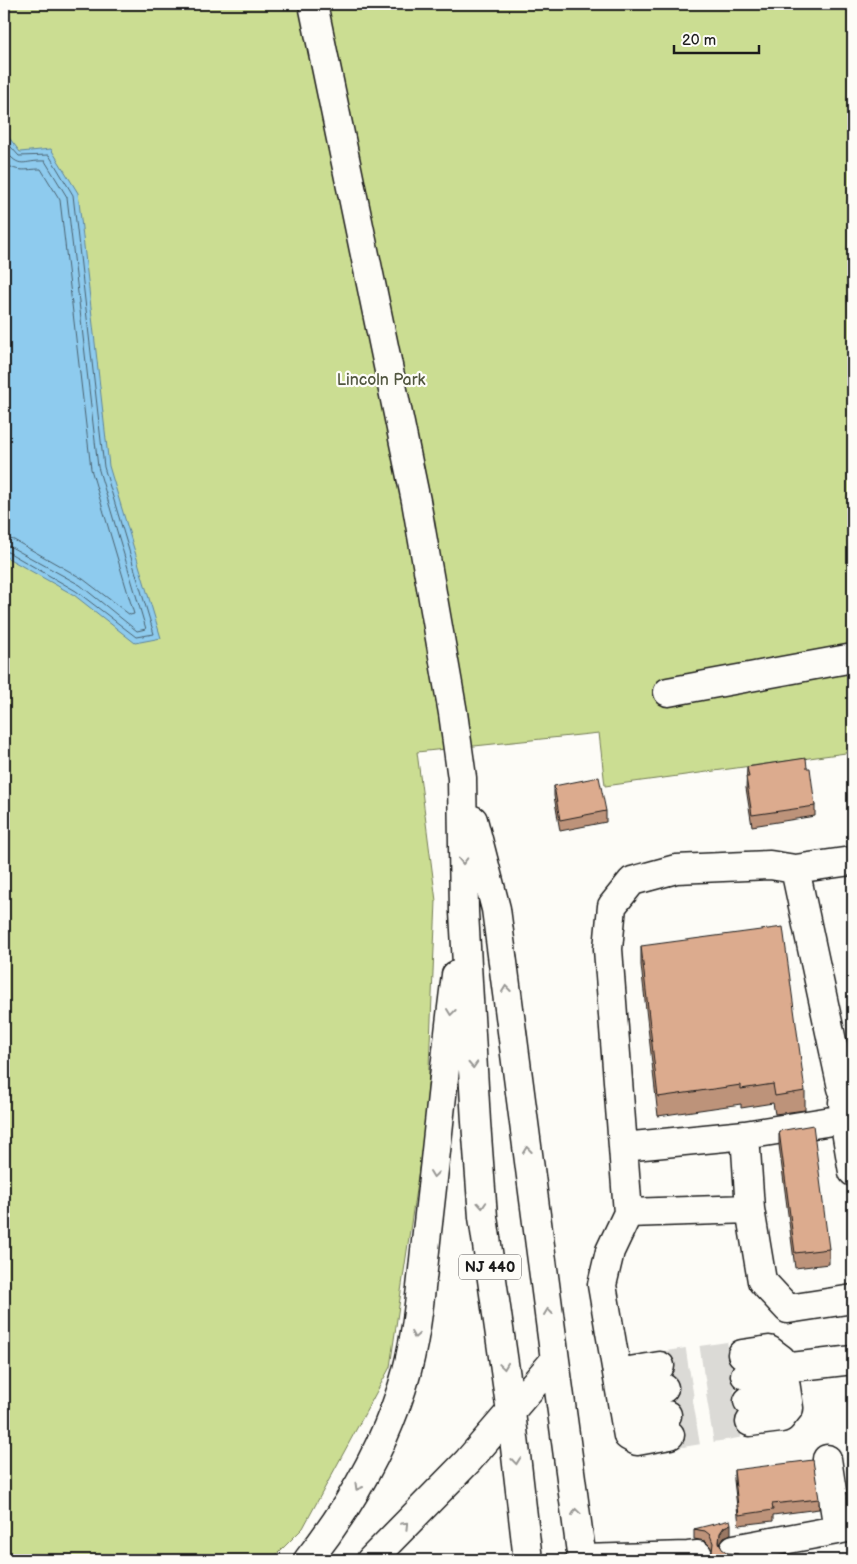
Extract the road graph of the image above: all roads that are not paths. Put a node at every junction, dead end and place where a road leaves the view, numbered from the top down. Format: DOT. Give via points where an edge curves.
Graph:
graph roads {
  1 [pos="313,4"];
  2 [pos="853,658"];
  3 [pos="668,692"];
  4 [pos="462,778"];
  5 [pos="852,860"];
  6 [pos="795,868"];
  7 [pos="464,912"];
  8 [pos="848,1079"];
  9 [pos="844,1119"];
  10 [pos="745,1135"];
  11 [pos="623,1147"];
  12 [pos="853,1172"];
  13 [pos="750,1209"];
  14 [pos="628,1213"];
  15 [pos="853,1299"];
  16 [pos="555,1360"];
  17 [pos="853,1360"];
  18 [pos="744,1364"];
  19 [pos="783,1368"];
  20 [pos="662,1377"];
  21 [pos="621,1396"];
  22 [pos="511,1412"];
  23 [pos="749,1412"];
  24 [pos="668,1425"];
  25 [pos="828,1459"];
  26 [pos="846,1529"];
  27 [pos="742,1548"];
  28 [pos="800,1549"];
  29 [pos="693,1554"];
  30 [pos="658,1559"];
  31 [pos="308,1560"];
  32 [pos="371,1560"];
  33 [pos="528,1560"];
  34 [pos="582,1560"];
  1 -- 4 [label="main road" via="418,510"];
  2 -- 3 [label="main road"];
  4 -- 7 [label="main road, one-way"];
  16 -- 4 [label="main road, one-way" via="496,909"];
  5 -- 6 [label="main road"];
  6 -- 8 [label="main road"];
  6 -- 11 [label="main road" via="770,865 676,869 632,881 612,906 608,949"];
  7 -- 22 [label="main road, NJ 440, one-way" via="483,1217"];
  7 -- 31 [label="main road, one-way" via="444,1065 422,1291 412,1349 402,1389 371,1463 332,1528"];
  8 -- 9 [label="main road"];
  9 -- 10 [label="main road"];
  9 -- 12 [label="main road"];
  10 -- 11 [label="main road"];
  10 -- 13 [label="main road"];
  11 -- 14 [label="main road"];
  13 -- 14 [label="main road"];
  13 -- 15 [label="main road" via="762,1281 788,1309"];
  14 -- 21 [label="main road" via="610,1251 602,1285"];
  16 -- 22 [label="main road"];
  34 -- 16 [label="main road, one-way"];
  17 -- 19 [label="main road"];
  18 -- 19 [label="main road" via="769,1350 781,1359"];
  19 -- 23 [label="main road" via="789,1408 781,1418"];
  20 -- 21 [label="main road"];
  21 -- 24 [label="main road" via="628,1436 637,1440"];
  32 -- 22 [label="main road, one-way"];
  22 -- 33 [label="main road, NJ 440, one-way"];
  25 -- 26 [label="main road"];
  26 -- 28 [label="main road"];
  27 -- 28 [label="main road"];
  29 -- 30 [label="main road"];
  30 -- 34 [label="main road"];
}
